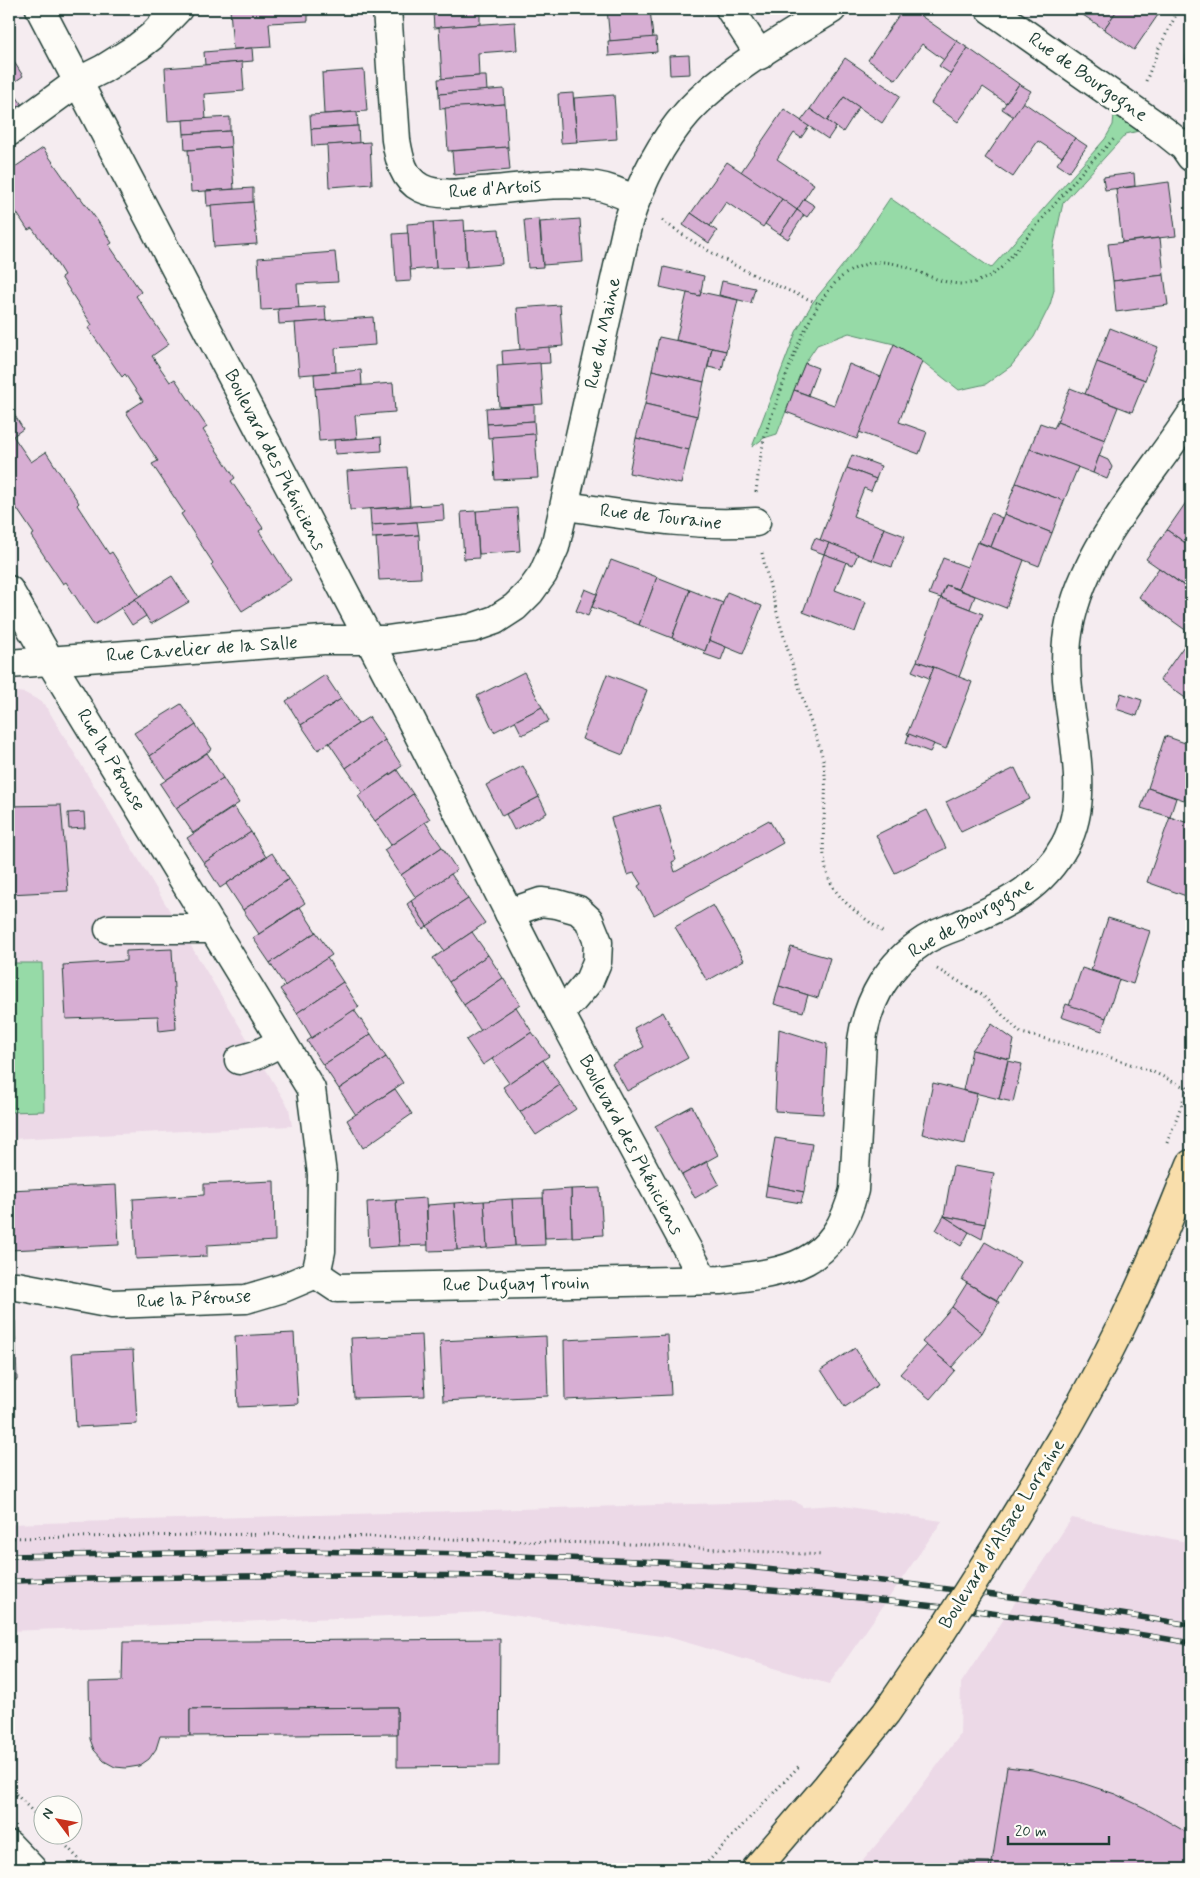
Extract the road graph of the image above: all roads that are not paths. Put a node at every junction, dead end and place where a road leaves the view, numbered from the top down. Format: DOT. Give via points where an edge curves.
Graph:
graph roads {
  1 [pos="40,9"];
  2 [pos="178,9"];
  3 [pos="387,9"];
  4 [pos="730,9"];
  5 [pos="832,9"];
  6 [pos="990,9"];
  7 [pos="760,55"];
  8 [pos="89,76"];
  9 [pos="9,132"];
  10 [pos="1189,150"];
  11 [pos="635,200"];
  12 [pos="1191,414"];
  13 [pos="566,506"];
  14 [pos="756,522"];
  15 [pos="9,590"];
  16 [pos="382,639"];
  17 [pos="50,661"];
  18 [pos="9,664"];
  19 [pos="508,913"];
  20 [pos="109,929"];
  21 [pos="214,930"];
  22 [pos="559,1011"];
  23 [pos="282,1042"];
  24 [pos="239,1060"];
  25 [pos="1191,1164"];
  26 [pos="316,1274"];
  27 [pos="712,1280"];
  28 [pos="9,1286"];
  29 [pos="9,1845"];
  30 [pos="32,1869"];
  31 [pos="756,1869"];
  1 -- 8 [label="street, Boulevard des Phéniciens"];
  2 -- 8 [label="street" via="152,36"];
  3 -- 11 [label="street, Rue d'Artois" via="396,140 400,161 409,179 421,188 448,194 571,184 597,186"];
  4 -- 7 [label="street"];
  5 -- 7 [label="street, Rue du Maine"];
  6 -- 10 [label="street, Rue de Bourgogne"];
  7 -- 11 [label="street, Rue du Maine" via="732,73 688,112 658,152"];
  8 -- 9 [label="street"];
  8 -- 16 [label="street, Boulevard des Phéniciens"];
  11 -- 13 [label="street, Rue du Maine"];
  12 -- 27 [label="street, Rue de Bourgogne" via="1112,528 1092,561 1072,610 1066,663 1078,799 1066,844 1044,876 1027,891 1006,904 927,939 890,970 875,994 865,1019 862,1040 854,1190 850,1206 832,1240 820,1252 791,1268"];
  13 -- 14 [label="street, Rue de Touraine" via="674,522"];
  13 -- 16 [label="street, Rue du Maine" via="555,548 543,574 515,607 495,620 472,628"];
  15 -- 17 [label="street, Rue la Pérouse"];
  16 -- 17 [label="street, Rue Cavelier de la Salle" via="323,640"];
  16 -- 19 [label="street, Boulevard des Phéniciens" via="402,702"];
  17 -- 18 [label="street, Rue Cavelier de la Salle"];
  17 -- 21 [label="street, Rue la Pérouse"];
  19 -- 22 [label="street, Boulevard des Phéniciens"];
  19 -- 22 [label="street" via="541,902 578,910 589,920 598,942 597,962 589,981"];
  20 -- 21 [label="street"];
  21 -- 23 [label="street, Rue la Pérouse"];
  22 -- 27 [label="street, Boulevard des Phéniciens"];
  23 -- 24 [label="street"];
  23 -- 26 [label="street, Rue la Pérouse" via="311,1089 322,1174 321,1251"];
  25 -- 31 [label="main road, Boulevard d'Alsace Lorraine, bridge" via="1154,1255 1104,1361 1039,1478 886,1713"];
  26 -- 27 [label="street, Rue Duguay Trouin" via="337,1288"];
  26 -- 28 [label="street, Rue la Pérouse" via="246,1300 112,1304"];
  29 -- 30 [label="street"];
}
